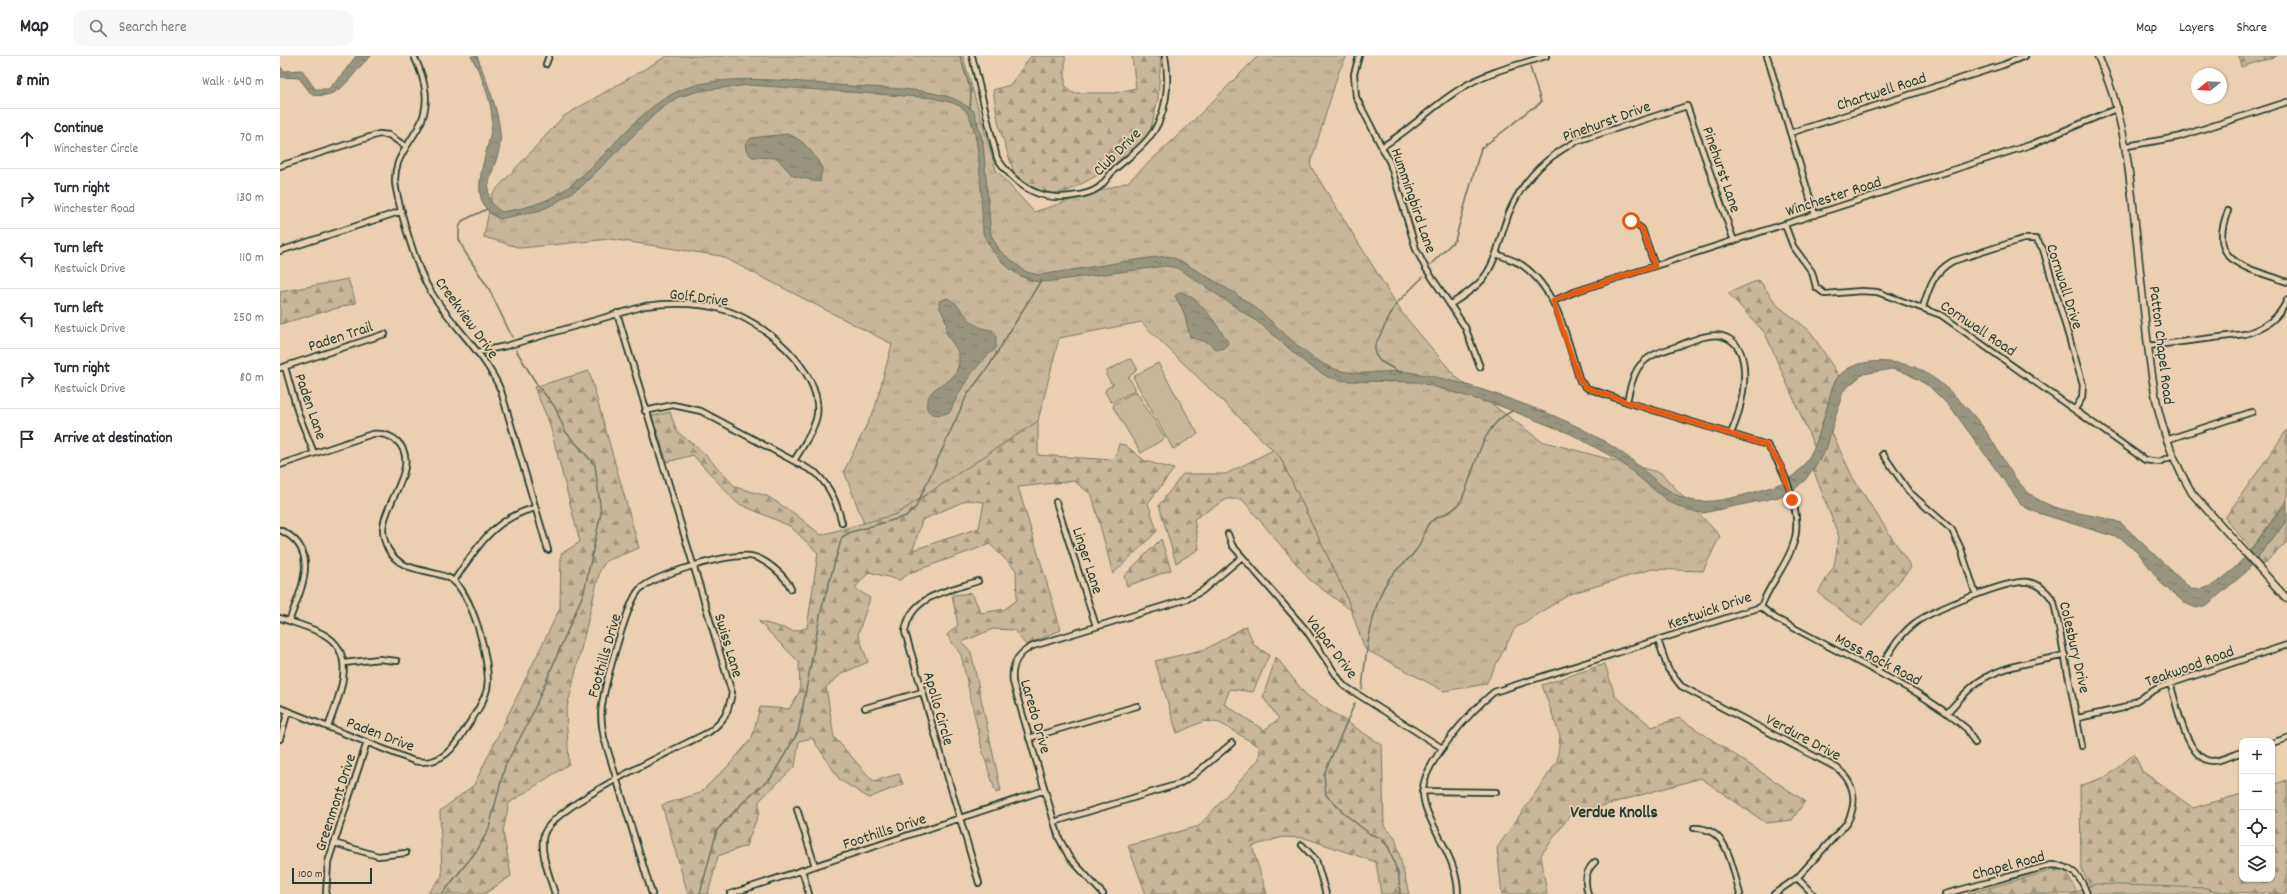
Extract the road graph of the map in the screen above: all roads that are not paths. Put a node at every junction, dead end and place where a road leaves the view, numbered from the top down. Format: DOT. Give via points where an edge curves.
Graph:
graph roads {
  1 [pos="414,56"];
  2 [pos="549,56"];
  3 [pos="972,56"];
  4 [pos="1165,56"];
  5 [pos="1359,56"];
  6 [pos="1546,56"];
  7 [pos="1767,56"];
  8 [pos="2025,56"];
  9 [pos="2098,56"];
  10 [pos="546,64"];
  11 [pos="2287,102"];
  12 [pos="1687,106"];
  13 [pos="2118,108"];
  14 [pos="1790,133"];
  15 [pos="405,146"];
  16 [pos="1383,146"];
  17 [pos="2127,146"];
  18 [pos="280,166"];
  19 [pos="402,210"];
  20 [pos="2228,212"];
  21 [pos="1815,215"];
  22 [pos="1631,221"];
  23 [pos="1785,225"];
  24 [pos="1734,241"];
  25 [pos="280,251"];
  26 [pos="1497,254"];
  27 [pos="1655,266"];
  28 [pos="2287,282"];
  29 [pos="2287,300"];
  30 [pos="1553,301"];
  31 [pos="1451,304"];
  32 [pos="1923,307"];
  33 [pos="616,313"];
  34 [pos="385,334"];
  35 [pos="2148,346"];
  36 [pos="477,352"];
  37 [pos="282,367"];
  38 [pos="1480,367"];
  39 [pos="1627,402"];
  40 [pos="2075,409"];
  41 [pos="645,411"];
  42 [pos="2252,412"];
  43 [pos="1731,433"];
  44 [pos="2166,440"];
  45 [pos="314,453"];
  46 [pos="1883,454"];
  47 [pos="2173,456"];
  48 [pos="794,462"];
  49 [pos="280,465"];
  50 [pos="1056,502"];
  51 [pos="535,508"];
  52 [pos="842,523"];
  53 [pos="280,530"];
  54 [pos="1228,534"];
  55 [pos="548,550"];
  56 [pos="1242,557"];
  57 [pos="693,567"];
  58 [pos="454,581"];
  59 [pos="978,581"];
  60 [pos="791,589"];
  61 [pos="1976,595"];
  62 [pos="2286,596"];
  63 [pos="1761,607"];
  64 [pos="280,618"];
  65 [pos="289,621"];
  66 [pos="1096,626"];
  67 [pos="1658,640"];
  68 [pos="2287,644"];
  69 [pos="2065,655"];
  70 [pos="396,661"];
  71 [pos="344,663"];
  72 [pos="1878,671"];
  73 [pos="2170,683"];
  74 [pos="922,692"];
  75 [pos="1137,706"];
  76 [pos="280,708"];
  77 [pos="865,708"];
  78 [pos="288,712"];
  79 [pos="1947,712"];
  80 [pos="2078,718"];
  81 [pos="328,727"];
  82 [pos="1029,738"];
  83 [pos="2287,738"];
  84 [pos="280,739"];
  85 [pos="368,742"];
  86 [pos="2275,742"];
  87 [pos="1232,744"];
  88 [pos="1975,744"];
  89 [pos="2082,746"];
  90 [pos="1442,748"];
  91 [pos="2239,753"];
  92 [pos="617,779"];
  93 [pos="1045,790"];
  94 [pos="1422,790"];
  95 [pos="1496,792"];
  96 [pos="797,809"];
  97 [pos="959,818"];
  98 [pos="1054,822"];
  99 [pos="1694,828"];
  100 [pos="334,843"];
  101 [pos="1302,845"];
  102 [pos="406,853"];
  103 [pos="1595,862"];
  104 [pos="815,866"];
  105 [pos="802,870"];
  106 [pos="1797,878"];
  107 [pos="979,883"];
  108 [pos="326,894"];
  109 [pos="555,894"];
  110 [pos="652,894"];
  111 [pos="730,894"];
  112 [pos="809,894"];
  113 [pos="1103,894"];
  114 [pos="1326,894"];
  115 [pos="1458,894"];
  116 [pos="1588,894"];
  117 [pos="1740,894"];
  118 [pos="1774,894"];
  119 [pos="1813,894"];
  120 [pos="1945,894"];
  121 [pos="2087,894"];
  1 -- 15 [label="street, Creekview Drive" via="424,81 426,106 418,128"];
  2 -- 10 [label="street"];
  3 -- 4 [label="street, Club Drive" via="996,158 1020,185 1042,196 1061,198 1099,188 1113,171 1149,138 1157,127 1164,108 1168,76"];
  5 -- 16 [label="street, Hummingbird Lane" via="1354,74 1354,87 1358,101"];
  6 -- 16 [label="street" via="1465,85 1403,134"];
  7 -- 14 [label="street"];
  8 -- 14 [label="street, Chartwell Road"];
  9 -- 13 [label="street, Patton Chapel Road" via="2110,81"];
  11 -- 17 [label="street" via="2178,137"];
  12 -- 24 [label="street, Pinehurst Lane"];
  12 -- 26 [label="street, Pinehurst Drive" via="1587,138 1552,156 1531,175 1515,198"];
  13 -- 17 [label="street, Patton Chapel Road"];
  13 -- 21 [label="street, Winchester Road" via="2030,145"];
  14 -- 21 [label="street"];
  15 -- 18 [label="street" via="389,135 379,134"];
  15 -- 19 [label="street, Creekview Drive" via="397,162 395,177"];
  16 -- 31 [label="street, Hummingbird Lane" via="1416,249 1425,267"];
  17 -- 35 [label="street, Patton Chapel Road"];
  19 -- 25 [label="street"];
  19 -- 36 [label="street, Creekview Drive" via="426,284"];
  20 -- 28 [label="street" via="2221,228 2221,242 2231,260"];
  21 -- 23 [label="street, Winchester Road"];
  22 -- 27 [label="street" via="1642,229"];
  23 -- 24 [label="street, Winchester Road"];
  23 -- 32 [label="street, Cornwall Road" via="1793,246 1812,272 1816,287 1825,294 1877,292"];
  24 -- 27 [label="street, Winchester Road"];
  26 -- 30 [label="street, Kestwick Drive" via="1521,264 1530,271 1540,280"];
  26 -- 31 [label="street, Pinehurst Drive" via="1482,279"];
  27 -- 30 [label="street, Winchester Road"];
  29 -- 35 [label="street" via="2273,320 2260,329 2245,334"];
  30 -- 39 [label="street, Kestwick Drive" via="1580,381 1587,388"];
  31 -- 38 [label="street, Hummingbird Lane" via="1465,327"];
  32 -- 40 [label="street, Cornwall Road" via="1948,319"];
  32 -- 40 [label="street, Cornwall Drive" via="1933,279 1943,266 2024,239 2036,239 2043,249 2083,385 2082,398"];
  33 -- 36 [label="street, Golf Drive" via="506,346"];
  33 -- 41 [label="street, Swiss Lane"];
  33 -- 48 [label="street, Golf Drive" via="657,304 714,307 744,318 773,337 796,360 816,395 815,422"];
  34 -- 37 [label="street, Paden Trail"];
  35 -- 44 [label="street, Patton Chapel Road" via="2158,411"];
  36 -- 51 [label="street, Creekview Drive" via="501,391"];
  37 -- 45 [label="street, Paden Lane"];
  39 -- 43 [label="street, Kestwick Drive"];
  39 -- 43 [label="street" via="1639,367 1655,353 1698,339 1722,336 1732,341 1738,350 1744,370 1744,392"];
  40 -- 47 [label="street, Cornwall Road" via="2145,460 2159,462"];
  41 -- 48 [label="street" via="667,405 695,408"];
  41 -- 57 [label="street, Swiss Lane"];
  42 -- 44 [label="street"];
  43 -- 63 [label="street, Kestwick Drive" via="1766,445 1776,456 1784,473 1798,525 1795,542"];
  44 -- 47 [label="street, Patton Chapel Road"];
  45 -- 49 [label="street"];
  45 -- 58 [label="street" via="372,434 387,435 396,441 404,451 406,464 383,528 388,549 396,560 406,567"];
  46 -- 61 [label="street" via="1909,492 1952,530"];
  47 -- 62 [label="street, Patton Chapel Road" via="2192,493"];
  48 -- 52 [label="street" via="816,473 830,489"];
  50 -- 66 [label="street, Linger Lane"];
  51 -- 55 [label="street, Creekview Drive"];
  51 -- 58 [label="street" via="510,517 492,530 479,544"];
  53 -- 65 [label="street" via="299,546 306,566 305,578"];
  54 -- 56 [label="street, Valpar Drive" via="1232,546"];
  56 -- 66 [label="street, Laredo Drive" via="1202,592 1192,597"];
  56 -- 90 [label="street, Valpar Drive" via="1306,630 1343,685"];
  57 -- 60 [label="street, Foothills Drive" via="732,556 751,556 771,566 789,582"];
  57 -- 92 [label="street, Foothills Drive" via="648,583 638,592 630,605 602,706 602,727"];
  57 -- 92 [label="street, Swiss Lane" via="732,693 729,712 709,732"];
  58 -- 85 [label="street, Paden Drive" via="470,605 486,660 488,681 483,698 454,748 439,759 428,762 414,760"];
  59 -- 74 [label="street, Apollo Circle" via="922,600 908,618 905,632"];
  61 -- 69 [label="street, Colesbury Drive" via="2021,582 2033,583 2044,589 2054,602"];
  61 -- 72 [label="street, Colesbury Drive" via="1933,611 1914,624 1896,640"];
  63 -- 67 [label="street, Kestwick Drive"];
  63 -- 72 [label="street, Moss Rock Road" via="1775,618"];
  64 -- 65 [label="street"];
  65 -- 71 [label="street" via="327,636 339,650"];
  66 -- 82 [label="street, Laredo Drive" via="1033,646 1016,660 1012,673 1013,682"];
  67 -- 90 [label="street, Kestwick Drive" via="1494,692 1480,704"];
  67 -- 106 [label="street, Verdure Drive" via="1668,669 1681,686 1837,768 1851,784 1854,797 1852,813 1847,823"];
  68 -- 73 [label="street, Teakwood Road"];
  69 -- 79 [label="street" via="1987,676"];
  69 -- 80 [label="street, Colesbury Drive"];
  70 -- 71 [label="street" via="379,659"];
  71 -- 81 [label="street" via="343,682"];
  72 -- 79 [label="street, Moss Rock Road"];
  73 -- 80 [label="street, Teakwood Road" via="2152,690 2123,708"];
  73 -- 91 [label="street" via="2187,738 2197,755 2212,760"];
  74 -- 77 [label="street"];
  74 -- 97 [label="street, Apollo Circle"];
  75 -- 82 [label="street"];
  76 -- 78 [label="street, Paden Drive"];
  78 -- 81 [label="street, Paden Drive"];
  78 -- 84 [label="street"];
  79 -- 88 [label="street, Moss Rock Road" via="1967,728"];
  80 -- 89 [label="street, Colesbury Drive"];
  81 -- 85 [label="street, Paden Drive"];
  82 -- 93 [label="street, Laredo Drive"];
  83 -- 86 [label="street"];
  85 -- 100 [label="street, Greenmont Drive"];
  87 -- 98 [label="street" via="1179,784"];
  90 -- 94 [label="street, Kestwick Drive" via="1428,769"];
  92 -- 109 [label="street, Swiss Lane" via="586,797 546,829 543,846"];
  92 -- 110 [label="street, Foothills Drive"];
  93 -- 97 [label="street, Foothills Drive"];
  93 -- 98 [label="street, Laredo Drive"];
  94 -- 95 [label="street"];
  94 -- 115 [label="street" via="1430,818 1454,868"];
  96 -- 104 [label="street"];
  97 -- 104 [label="street, Foothills Drive"];
  97 -- 107 [label="street, Apollo Circle"];
  98 -- 113 [label="street, Laredo Drive" via="1070,857"];
  99 -- 117 [label="street" via="1704,828 1723,841"];
  100 -- 102 [label="street" via="378,856"];
  100 -- 108 [label="street, Greenmont Drive" via="326,873"];
  101 -- 114 [label="street" via="1316,860"];
  103 -- 116 [label="street" via="1586,876"];
  104 -- 105 [label="street, Foothills Drive"];
  105 -- 111 [label="street, Foothills Drive"];
  105 -- 112 [label="street"];
  106 -- 118 [label="street, Verdure Drive"];
  106 -- 119 [label="street"];
  120 -- 121 [label="street, Chapel Road" via="2051,865 2060,865 2075,871"];
}
